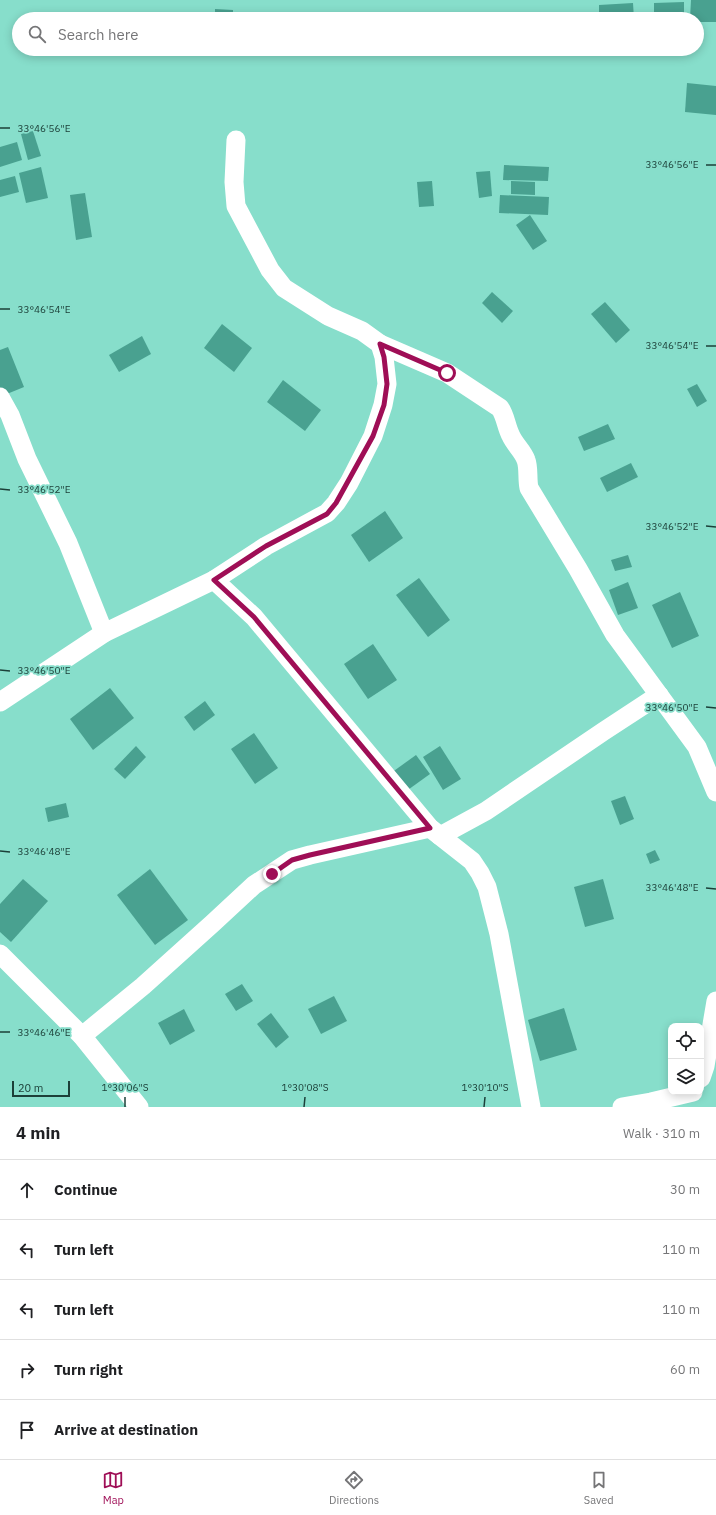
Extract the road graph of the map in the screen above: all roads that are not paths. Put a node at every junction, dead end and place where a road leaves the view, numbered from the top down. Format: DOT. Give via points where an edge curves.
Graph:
graph roads {
  1 [pos="236,140"];
  2 [pos="380,344"];
  3 [pos="0,397"];
  4 [pos="214,580"];
  5 [pos="104,633"];
  6 [pos="659,695"];
  7 [pos="0,702"];
  8 [pos="716,792"];
  9 [pos="435,832"];
  10 [pos="0,954"];
  11 [pos="716,1001"];
  12 [pos="82,1036"];
  13 [pos="704,1069"];
  14 [pos="716,1084"];
  15 [pos="704,1088"];
  16 [pos="680,1095"];
  17 [pos="139,1107"];
  18 [pos="530,1107"];
  19 [pos="622,1107"];
  1 -- 2 [label="street" via="236,206 270,270 284,288 328,316 362,331"];
  2 -- 4 [label="street" via="387,384 384,405 373,436 336,503 327,514 266,546"];
  2 -- 6 [label="street" via="447,373 504,413 510,436 526,461 529,488 615,635"];
  3 -- 5 [label="street" via="68,543"];
  4 -- 5 [label="street"];
  4 -- 9 [label="street" via="254,617"];
  5 -- 7 [label="street"];
  6 -- 8 [label="street" via="697,747"];
  6 -- 9 [label="street" via="486,811"];
  9 -- 12 [label="street" via="292,860 254,885 143,986"];
  9 -- 18 [label="street" via="472,861 487,887 499,934"];
  10 -- 12 [label="street"];
  11 -- 13 [label="street"];
  12 -- 17 [label="street"];
  14 -- 15 [label="street"];
  16 -- 19 [label="street"];
}
